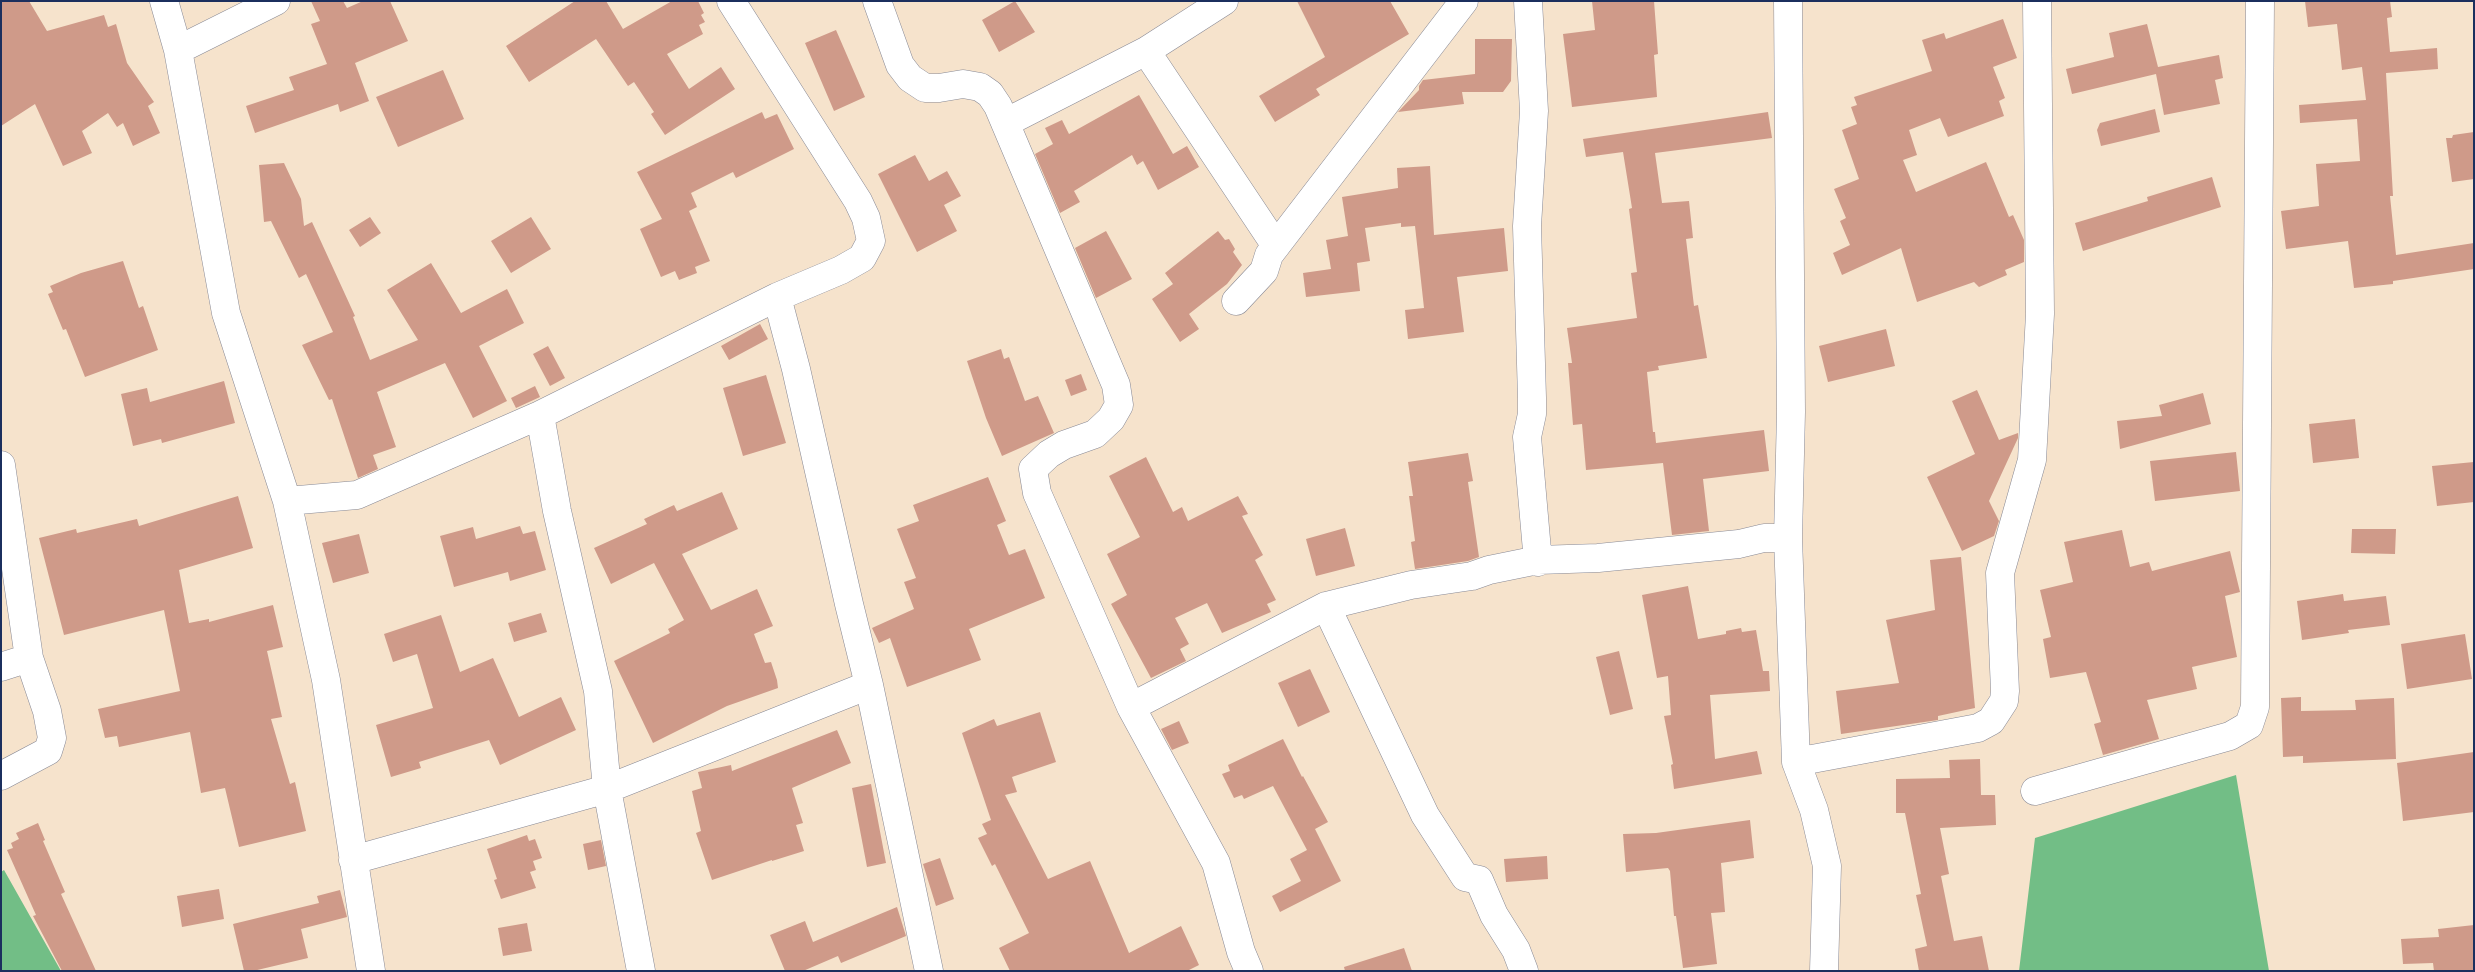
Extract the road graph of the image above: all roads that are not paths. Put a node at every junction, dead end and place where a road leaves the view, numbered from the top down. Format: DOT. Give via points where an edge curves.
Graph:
graph roads {
  1 [pos="164,1"];
  2 [pos="276,1"];
  3 [pos="731,1"];
  4 [pos="877,1"];
  5 [pos="1224,1"];
  6 [pos="1528,1"];
  7 [pos="1788,1"];
  8 [pos="2037,1"];
  9 [pos="2260,1"];
  10 [pos="1461,2"];
  11 [pos="178,50"];
  12 [pos="1146,51"];
  13 [pos="1005,123"];
  14 [pos="1276,246"];
  15 [pos="777,297"];
  16 [pos="1236,300"];
  17 [pos="540,415"];
  18 [pos="1,465"];
  19 [pos="287,501"];
  20 [pos="1788,538"];
  21 [pos="1538,562"];
  22 [pos="1326,606"];
  23 [pos="29,658"];
  24 [pos="1,667"];
  25 [pos="869,685"];
  26 [pos="1132,707"];
  27 [pos="1796,762"];
  28 [pos="1,776"];
  29 [pos="607,789"];
  30 [pos="2035,791"];
  31 [pos="353,860"];
  32 [pos="370,971"];
  33 [pos="641,971"];
  34 [pos="929,971"];
  35 [pos="1249,971"];
  36 [pos="1524,971"];
  37 [pos="1824,971"];
  1 -- 11 [label="street"];
  2 -- 11 [label="street"];
  3 -- 15 [label="street" via="858,201 871,241 862,258"];
  4 -- 13 [label="street" via="900,65 910,78 925,88 962,84 980,87 990,94"];
  5 -- 12 [label="street"];
  6 -- 21 [label="street" via="1534,111 1526,263 1532,414 1527,437"];
  7 -- 20 [label="street" via="1791,412"];
  8 -- 27 [label="street" via="2040,314 2032,460 2000,573 2004,701 1991,721 1978,728"];
  9 -- 30 [label="street" via="2255,707 2249,725 2230,736"];
  10 -- 14 [label="street"];
  11 -- 19 [label="street" via="226,313"];
  12 -- 13 [label="street"];
  12 -- 14 [label="street"];
  13 -- 26 [label="street" via="1116,385 1119,405 1111,419 1095,434 1064,445 1033,469 1037,492"];
  14 -- 16 [label="street" via="1264,271"];
  15 -- 17 [label="street"];
  15 -- 25 [label="street"];
  17 -- 19 [label="street" via="357,495"];
  17 -- 29 [label="street" via="557,511 598,691"];
  18 -- 23 [label="street"];
  19 -- 31 [label="street" via="326,680"];
  20 -- 21 [label="street" via="1780,536 1739,544"];
  20 -- 27 [label="street"];
  21 -- 22 [label="street" via="1411,585"];
  22 -- 26 [label="street"];
  22 -- 36 [label="street" via="1425,816 1465,877 1480,880 1494,915 1516,950"];
  23 -- 24 [label="street"];
  23 -- 28 [label="street" via="52,738 48,751"];
  25 -- 29 [label="street"];
  25 -- 34 [label="street"];
  26 -- 35 [label="street" via="1216,863"];
  27 -- 37 [label="street" via="1814,810 1828,866"];
  29 -- 31 [label="street"];
  29 -- 33 [label="street"];
  31 -- 32 [label="street"];
}
